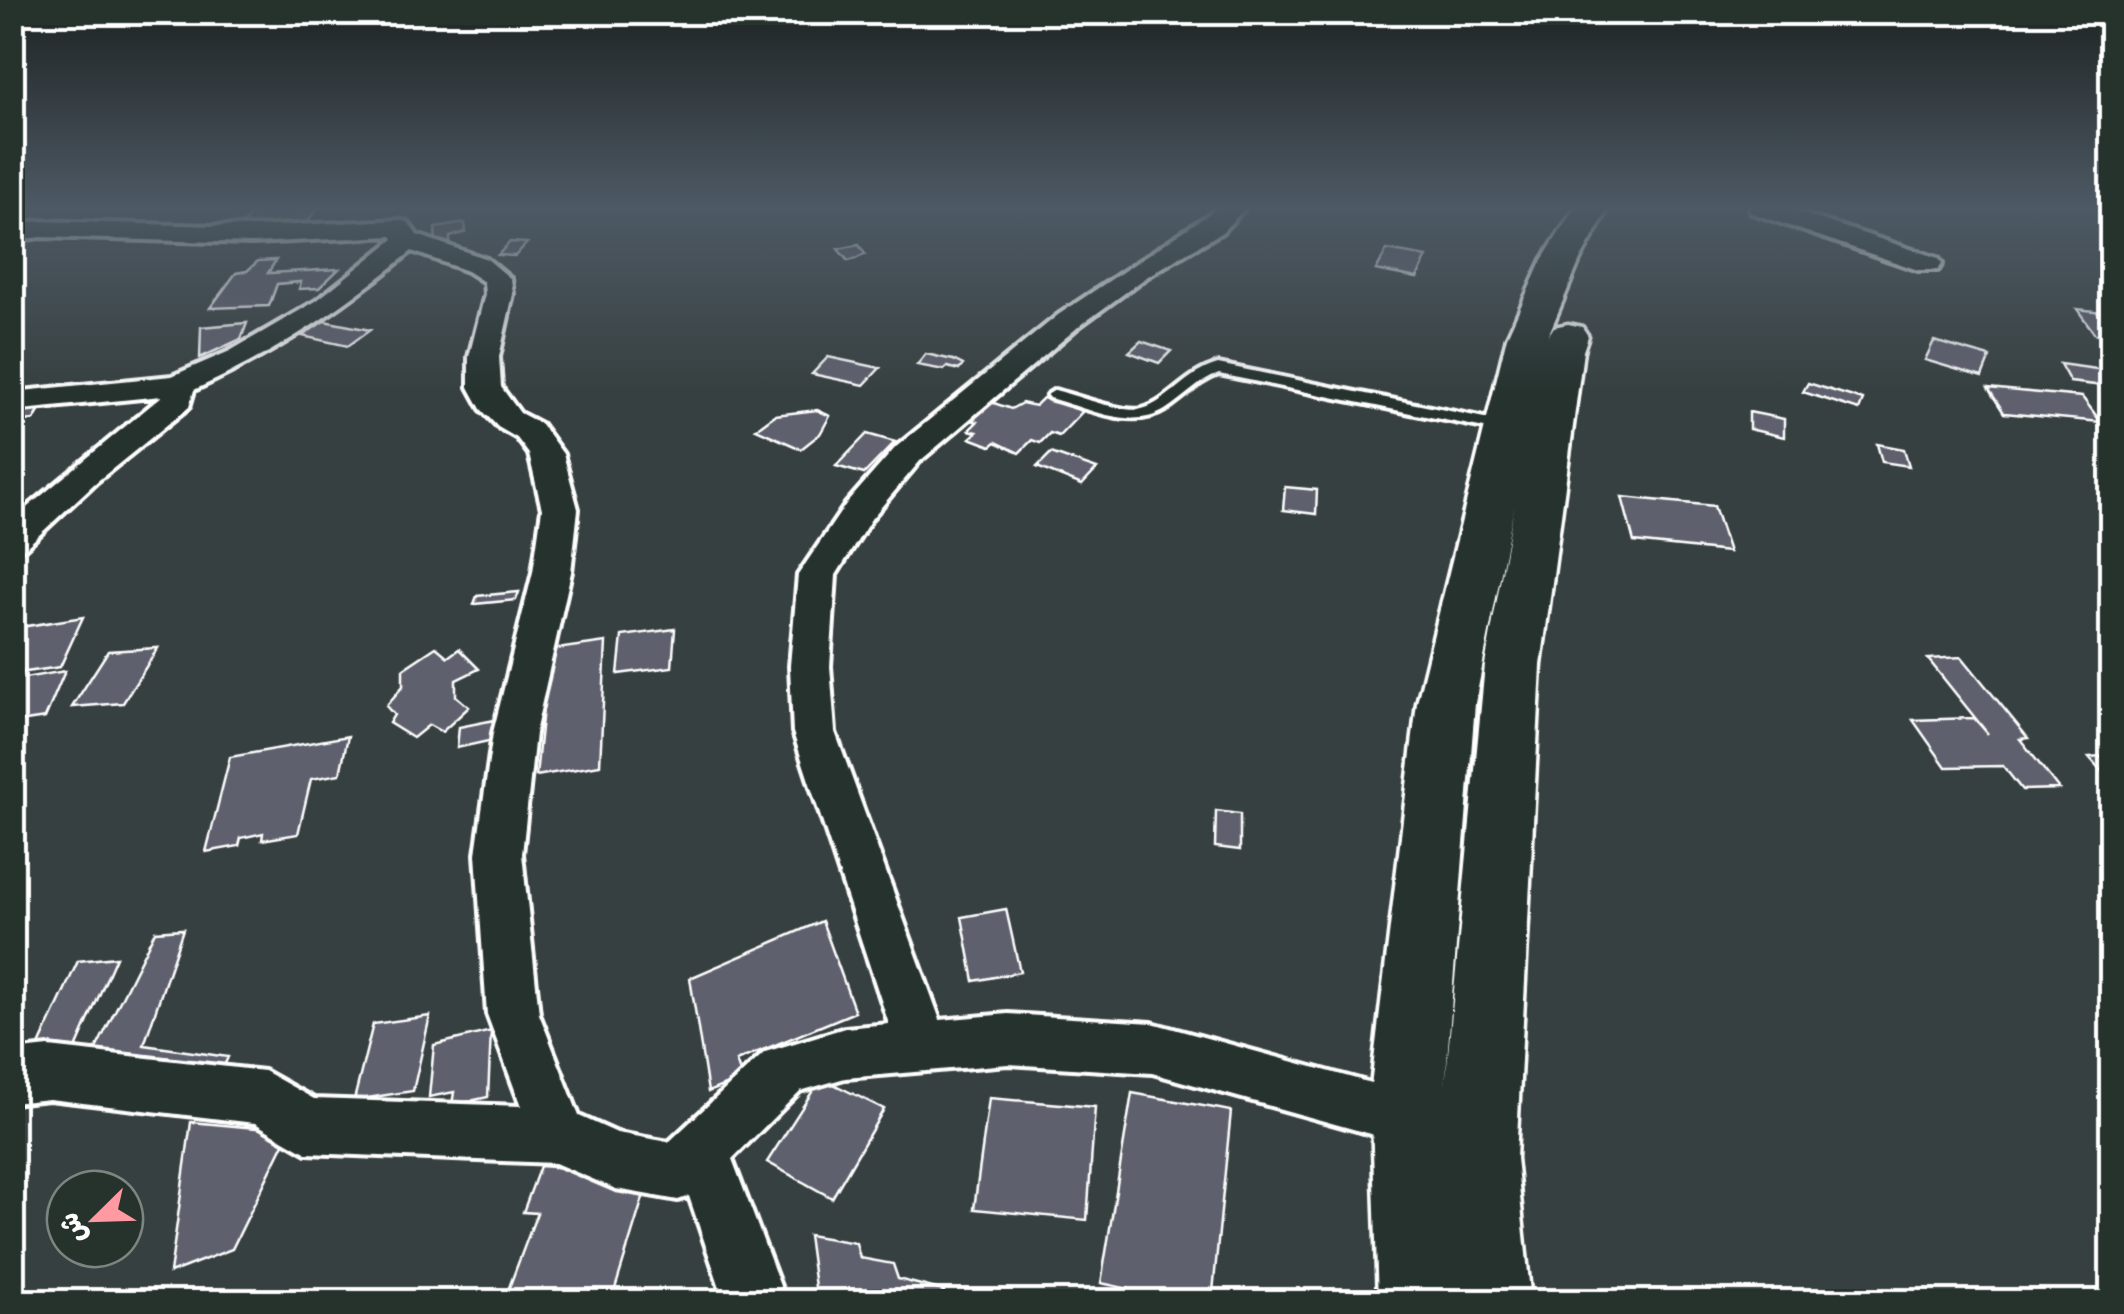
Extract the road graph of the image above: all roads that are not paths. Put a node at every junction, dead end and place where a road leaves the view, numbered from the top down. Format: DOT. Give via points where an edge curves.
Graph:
graph roads {
  1 [pos="358,269"];
  2 [pos="482,269"];
  3 [pos="1139,269"];
  4 [pos="1556,269"];
  5 [pos="1598,269"];
  6 [pos="178,385"];
  7 [pos="1055,394"];
  8 [pos="12,402"];
  9 [pos="1509,428"];
  10 [pos="12,540"];
  11 [pos="923,1046"];
  12 [pos="12,1078"];
  13 [pos="1410,1118"];
  14 [pos="557,1135"];
  15 [pos="701,1151"];
  16 [pos="756,1302"];
  17 [pos="1420,1302"];
  18 [pos="1488,1302"];
  1 -- 6 [label="street" via="326,306"];
  2 -- 14 [label="street" via="496,279 500,294 484,358 485,387 546,454 560,509 514,733 499,854 513,1014"];
  3 -- 11 [label="street" via="908,454 858,512 817,575 810,666 814,732"];
  4 -- 9 [label="main road" via="1527,337"];
  5 -- 18 [label="main road" via="1562,350 1513,665 1477,1158"];
  6 -- 8 [label="street"];
  6 -- 10 [label="street" via="178,400"];
  7 -- 9 [label="lane" via="1138,416 1218,369"];
  9 -- 13 [label="main road" via="1446,703"];
  11 -- 13 [label="street" via="1008,1039 1152,1048"];
  11 -- 15 [label="street" via="844,1053 784,1070"];
  12 -- 14 [label="street" via="50,1073 264,1098 306,1126"];
  13 -- 17 [label="main road"];
  14 -- 15 [label="street" via="616,1161 678,1172"];
  15 -- 16 [label="street"];
}
